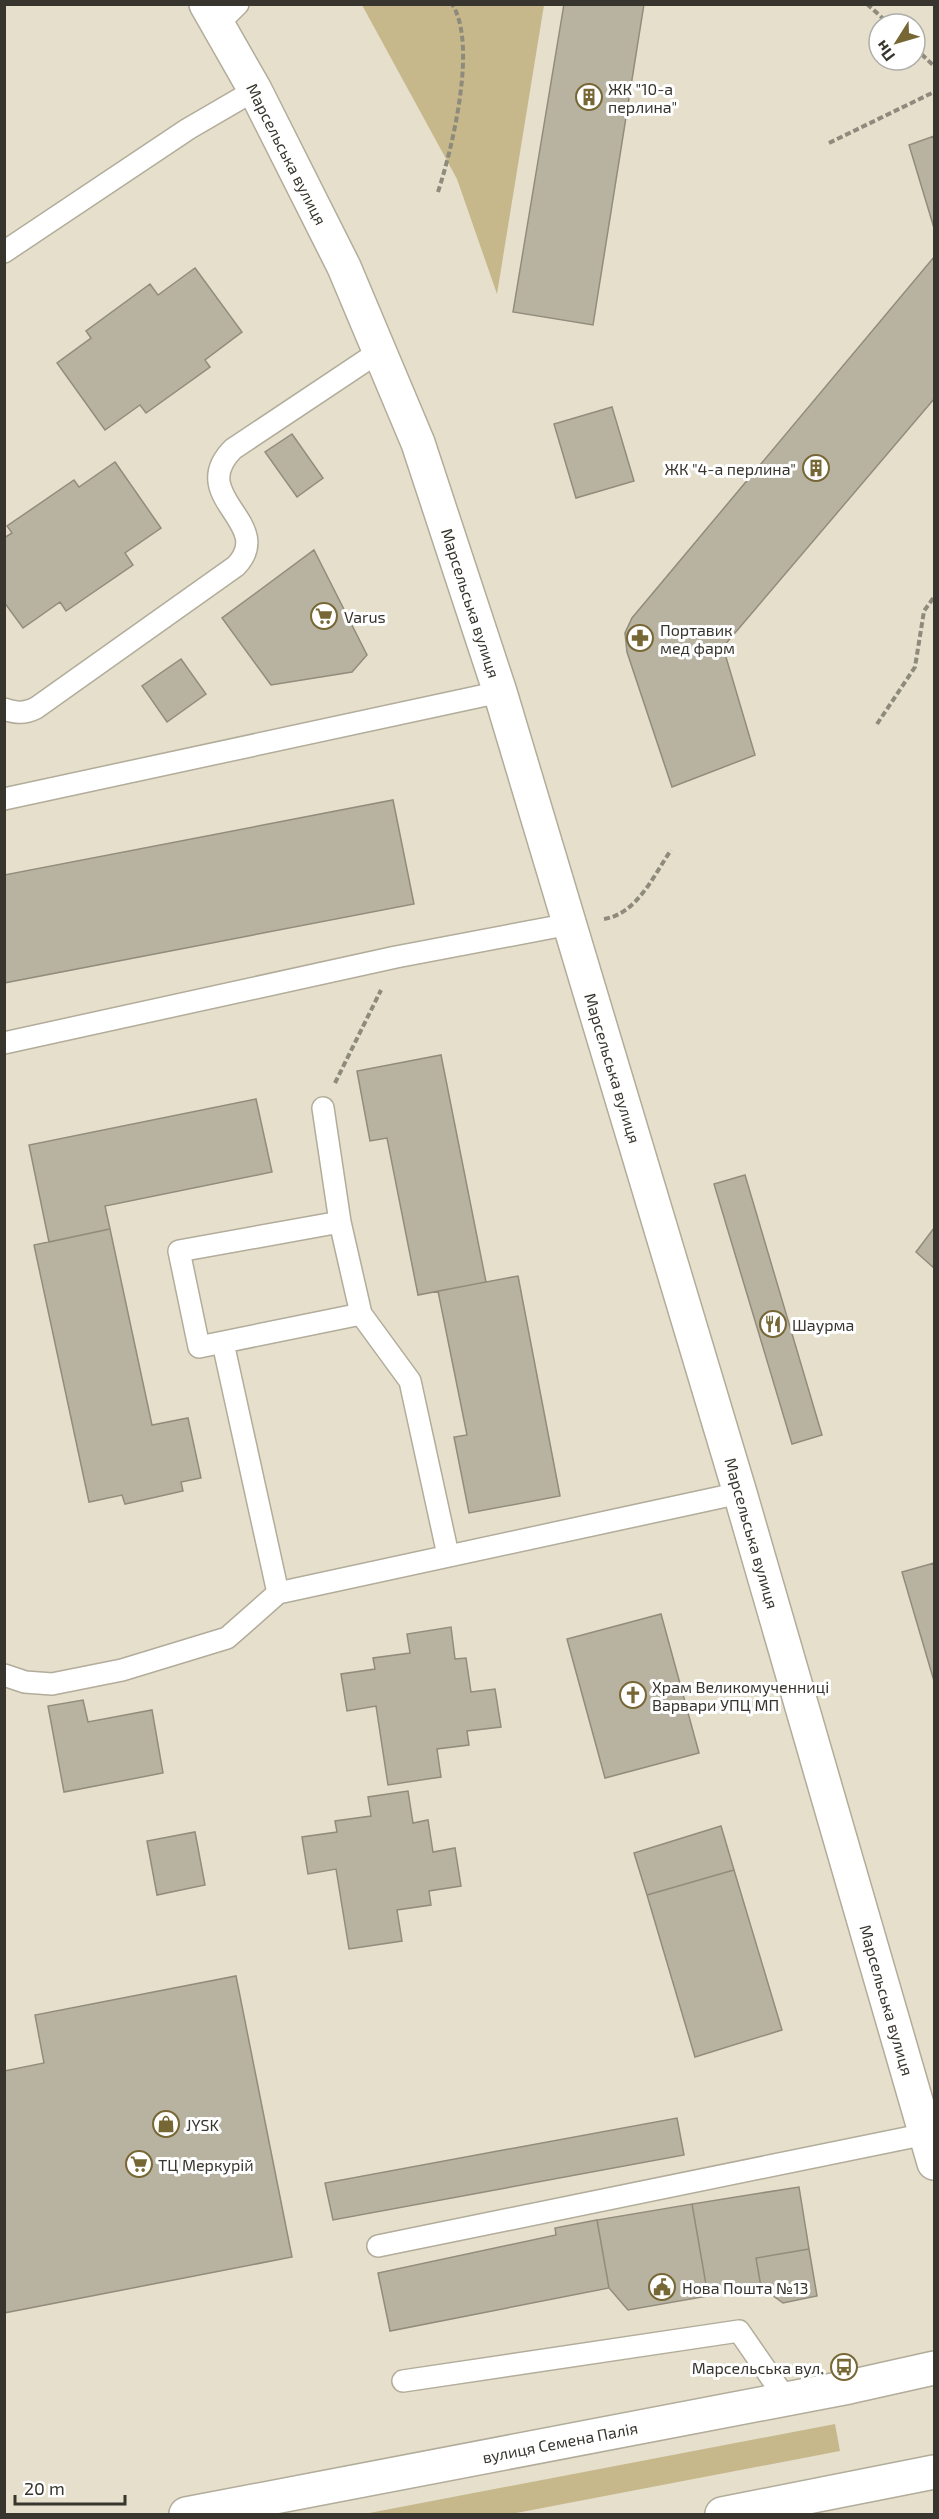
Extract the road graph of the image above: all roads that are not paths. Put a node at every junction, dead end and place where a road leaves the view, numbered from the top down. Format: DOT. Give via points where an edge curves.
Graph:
graph roads {
  1 [pos="221,11"];
  2 [pos="255,90"];
  3 [pos="4,252"];
  4 [pos="380,351"];
  5 [pos="500,692"];
  6 [pos="4,709"];
  7 [pos="4,800"];
  8 [pos="570,924"];
  9 [pos="4,1043"];
  10 [pos="323,1108"];
  11 [pos="340,1222"];
  12 [pos="361,1314"];
  13 [pos="223,1343"];
  14 [pos="740,1493"];
  15 [pos="448,1555"];
  16 [pos="278,1593"];
  17 [pos="4,1675"];
  18 [pos="930,2149"];
  19 [pos="378,2246"];
  20 [pos="934,2368"];
  21 [pos="404,2381"];
  22 [pos="786,2399"];
  23 [pos="934,2472"];
  24 [pos="186,2514"];
  25 [pos="722,2514"];
  1 -- 2 [label="main road, Марсельська вулиця"];
  2 -- 3 [label="lane" via="188,129"];
  2 -- 4 [label="main road, Марсельська вулиця" via="344,267"];
  4 -- 5 [label="main road, Марсельська вулиця" via="418,442"];
  4 -- 6 [label="lane" via="233,449 224,459 218,471 218,484 248,538 243,559 236,566 36,708 17,713"];
  5 -- 7 [label="lane"];
  5 -- 8 [label="main road, Марсельська вулиця"];
  8 -- 9 [label="lane" via="396,957"];
  8 -- 14 [label="main road, Марсельська вулиця"];
  10 -- 11 [label="lane"];
  11 -- 12 [label="lane"];
  11 -- 13 [label="lane" via="179,1251 199,1347"];
  12 -- 13 [label="lane"];
  12 -- 15 [label="lane" via="410,1381"];
  13 -- 16 [label="lane"];
  14 -- 15 [label="lane"];
  14 -- 18 [label="main road, Марсельська вулиця"];
  15 -- 16 [label="lane"];
  16 -- 17 [label="lane" via="226,1638 122,1670 52,1684 25,1682"];
  18 -- 19 [label="lane"];
  20 -- 22 [label="main road, вулиця Семена Палія"];
  21 -- 22 [label="lane" via="739,2331"];
  22 -- 24 [label="main road, вулиця Семена Палія"];
  23 -- 25 [label="main road"];
}
